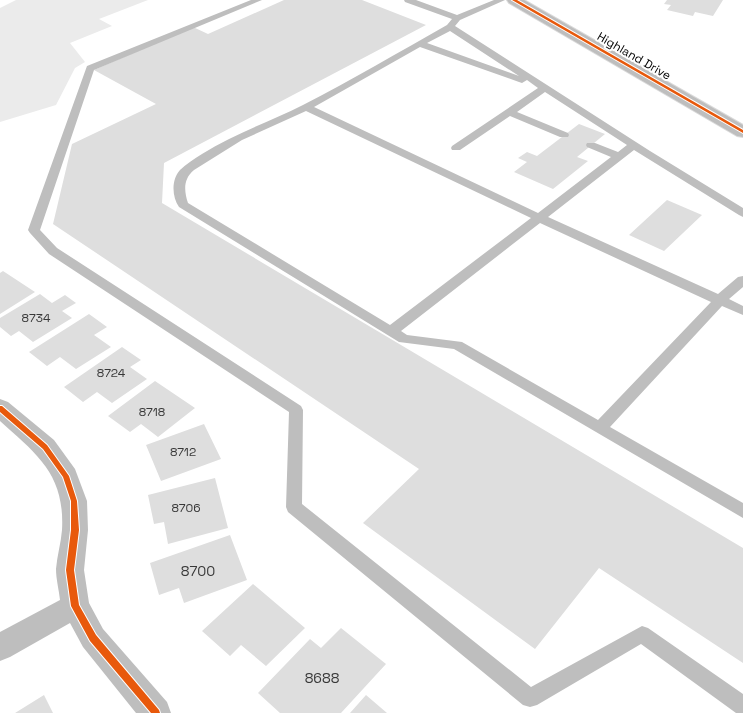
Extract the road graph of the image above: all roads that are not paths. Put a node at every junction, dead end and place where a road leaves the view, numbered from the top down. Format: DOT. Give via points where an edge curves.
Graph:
graph roads {
  1 [pos="258,0"];
  2 [pos="408,0"];
  3 [pos="501,0"];
  4 [pos="514,0"];
  5 [pos="453,22"];
  6 [pos="420,44"];
  7 [pos="545,88"];
  8 [pos="306,107"];
  9 [pos="509,112"];
  10 [pos="743,132"];
  11 [pos="564,135"];
  12 [pos="591,145"];
  13 [pos="634,145"];
  14 [pos="456,148"];
  15 [pos="618,156"];
  16 [pos="743,212"];
  17 [pos="538,217"];
  18 [pos="743,280"];
  19 [pos="720,300"];
  20 [pos="743,311"];
  21 [pos="391,331"];
  22 [pos="0,408"];
  23 [pos="600,428"];
  24 [pos="743,511"];
  25 [pos="75,606"];
  26 [pos="0,647"];
  27 [pos="743,706"];
  28 [pos="156,713"];
  1 -- 27 [label="lane" via="90,68 34,230 53,251 296,410 294,507 530,698 642,634"];
  2 -- 5 [label="lane"];
  3 -- 5 [label="lane"];
  4 -- 10 [label="main road, Highland Drive"];
  5 -- 6 [label="lane"];
  5 -- 7 [label="lane"];
  6 -- 7 [label="lane"];
  6 -- 8 [label="lane"];
  7 -- 9 [label="lane"];
  7 -- 13 [label="lane"];
  8 -- 17 [label="lane"];
  8 -- 21 [label="lane" via="239,137 212,152 183,174 179,184 183,205"];
  9 -- 11 [label="lane"];
  9 -- 14 [label="lane"];
  12 -- 15 [label="lane"];
  13 -- 15 [label="lane"];
  13 -- 16 [label="lane"];
  15 -- 17 [label="lane"];
  17 -- 19 [label="lane"];
  17 -- 21 [label="lane"];
  18 -- 19 [label="lane"];
  19 -- 20 [label="lane"];
  19 -- 23 [label="lane"];
  21 -- 23 [label="lane" via="404,339 457,345"];
  22 -- 25 [label="main road" via="45,447 66,476 74,501 75,530 70,570"];
  23 -- 24 [label="lane"];
  25 -- 26 [label="main road"];
  25 -- 28 [label="main road" via="93,638"];
}
